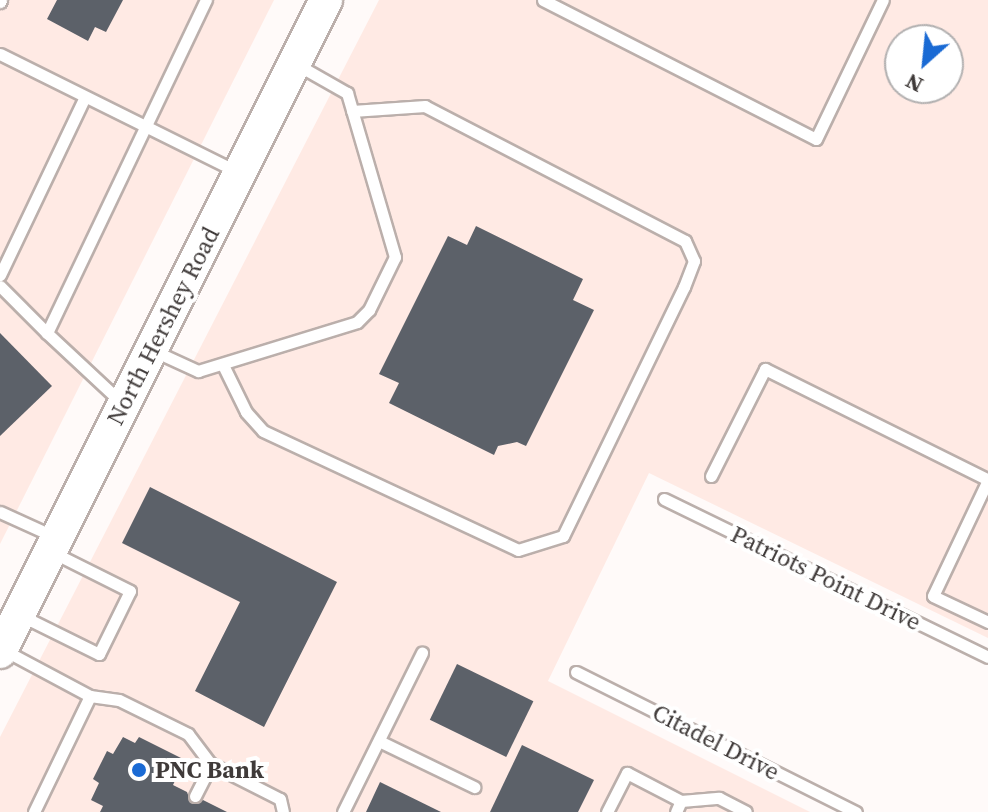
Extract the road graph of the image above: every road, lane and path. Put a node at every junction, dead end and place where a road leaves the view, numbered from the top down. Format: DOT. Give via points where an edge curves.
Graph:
graph roads {
  1 [pos="206,0"];
  2 [pos="326,0"];
  3 [pos="543,0"];
  4 [pos="883,0"];
  5 [pos="0,54"];
  6 [pos="295,63"];
  7 [pos="85,97"];
  8 [pos="352,111"];
  9 [pos="146,126"];
  10 [pos="240,173"];
  11 [pos="0,275"];
  12 [pos="0,286"];
  13 [pos="47,333"];
  14 [pos="152,350"];
  15 [pos="223,365"];
  16 [pos="124,404"];
  17 [pos="711,476"];
  18 [pos="988,480"];
  19 [pos="664,499"];
  20 [pos="0,512"];
  21 [pos="54,544"];
  22 [pos="19,614"];
  23 [pos="988,622"];
  24 [pos="1,650"];
  25 [pos="422,653"];
  26 [pos="988,657"];
  27 [pos="576,672"];
  28 [pos="90,696"];
  29 [pos="379,741"];
  30 [pos="211,764"];
  31 [pos="474,787"];
  32 [pos="195,796"];
  33 [pos="678,806"];
  34 [pos="34,812"];
  35 [pos="283,812"];
  36 [pos="343,812"];
  37 [pos="607,812"];
  38 [pos="746,812"];
  39 [pos="856,812"];
  1 -- 9 [label="lane"];
  2 -- 6 [label="main road, North Hershey Road"];
  3 -- 4 [label="lane" via="816,139"];
  5 -- 7 [label="lane"];
  6 -- 8 [label="lane" via="347,93"];
  6 -- 10 [label="main road, North Hershey Road"];
  7 -- 9 [label="lane"];
  7 -- 11 [label="lane"];
  8 -- 15 [label="lane" via="395,257 369,310 357,322"];
  8 -- 15 [label="lane" via="425,106 685,241 694,261 684,287 563,536 518,550 263,431 246,412"];
  9 -- 10 [label="lane"];
  9 -- 13 [label="lane"];
  10 -- 14 [label="main road, North Hershey Road"];
  12 -- 13 [label="lane"];
  13 -- 16 [label="lane"];
  14 -- 15 [label="lane" via="198,371"];
  14 -- 16 [label="main road, North Hershey Road"];
  16 -- 21 [label="main road, North Hershey Road"];
  17 -- 18 [label="lane" via="765,369"];
  18 -- 23 [label="lane" via="933,596"];
  19 -- 26 [label="lane, Patriots Point Drive"];
  20 -- 21 [label="lane"];
  21 -- 22 [label="main road, North Hershey Road"];
  21 -- 22 [label="lane" via="130,591 99,654"];
  22 -- 24 [label="main road, North Hershey Road"];
  24 -- 28 [label="lane"];
  25 -- 29 [label="lane"];
  27 -- 39 [label="lane, Citadel Drive"];
  28 -- 30 [label="lane" via="119,700 188,734"];
  28 -- 34 [label="lane"];
  29 -- 31 [label="lane"];
  29 -- 36 [label="lane"];
  30 -- 32 [label="lane"];
  30 -- 35 [label="lane" via="280,799"];
  33 -- 37 [label="lane" via="627,773"];
  33 -- 38 [label="lane" via="719,798"];
}
